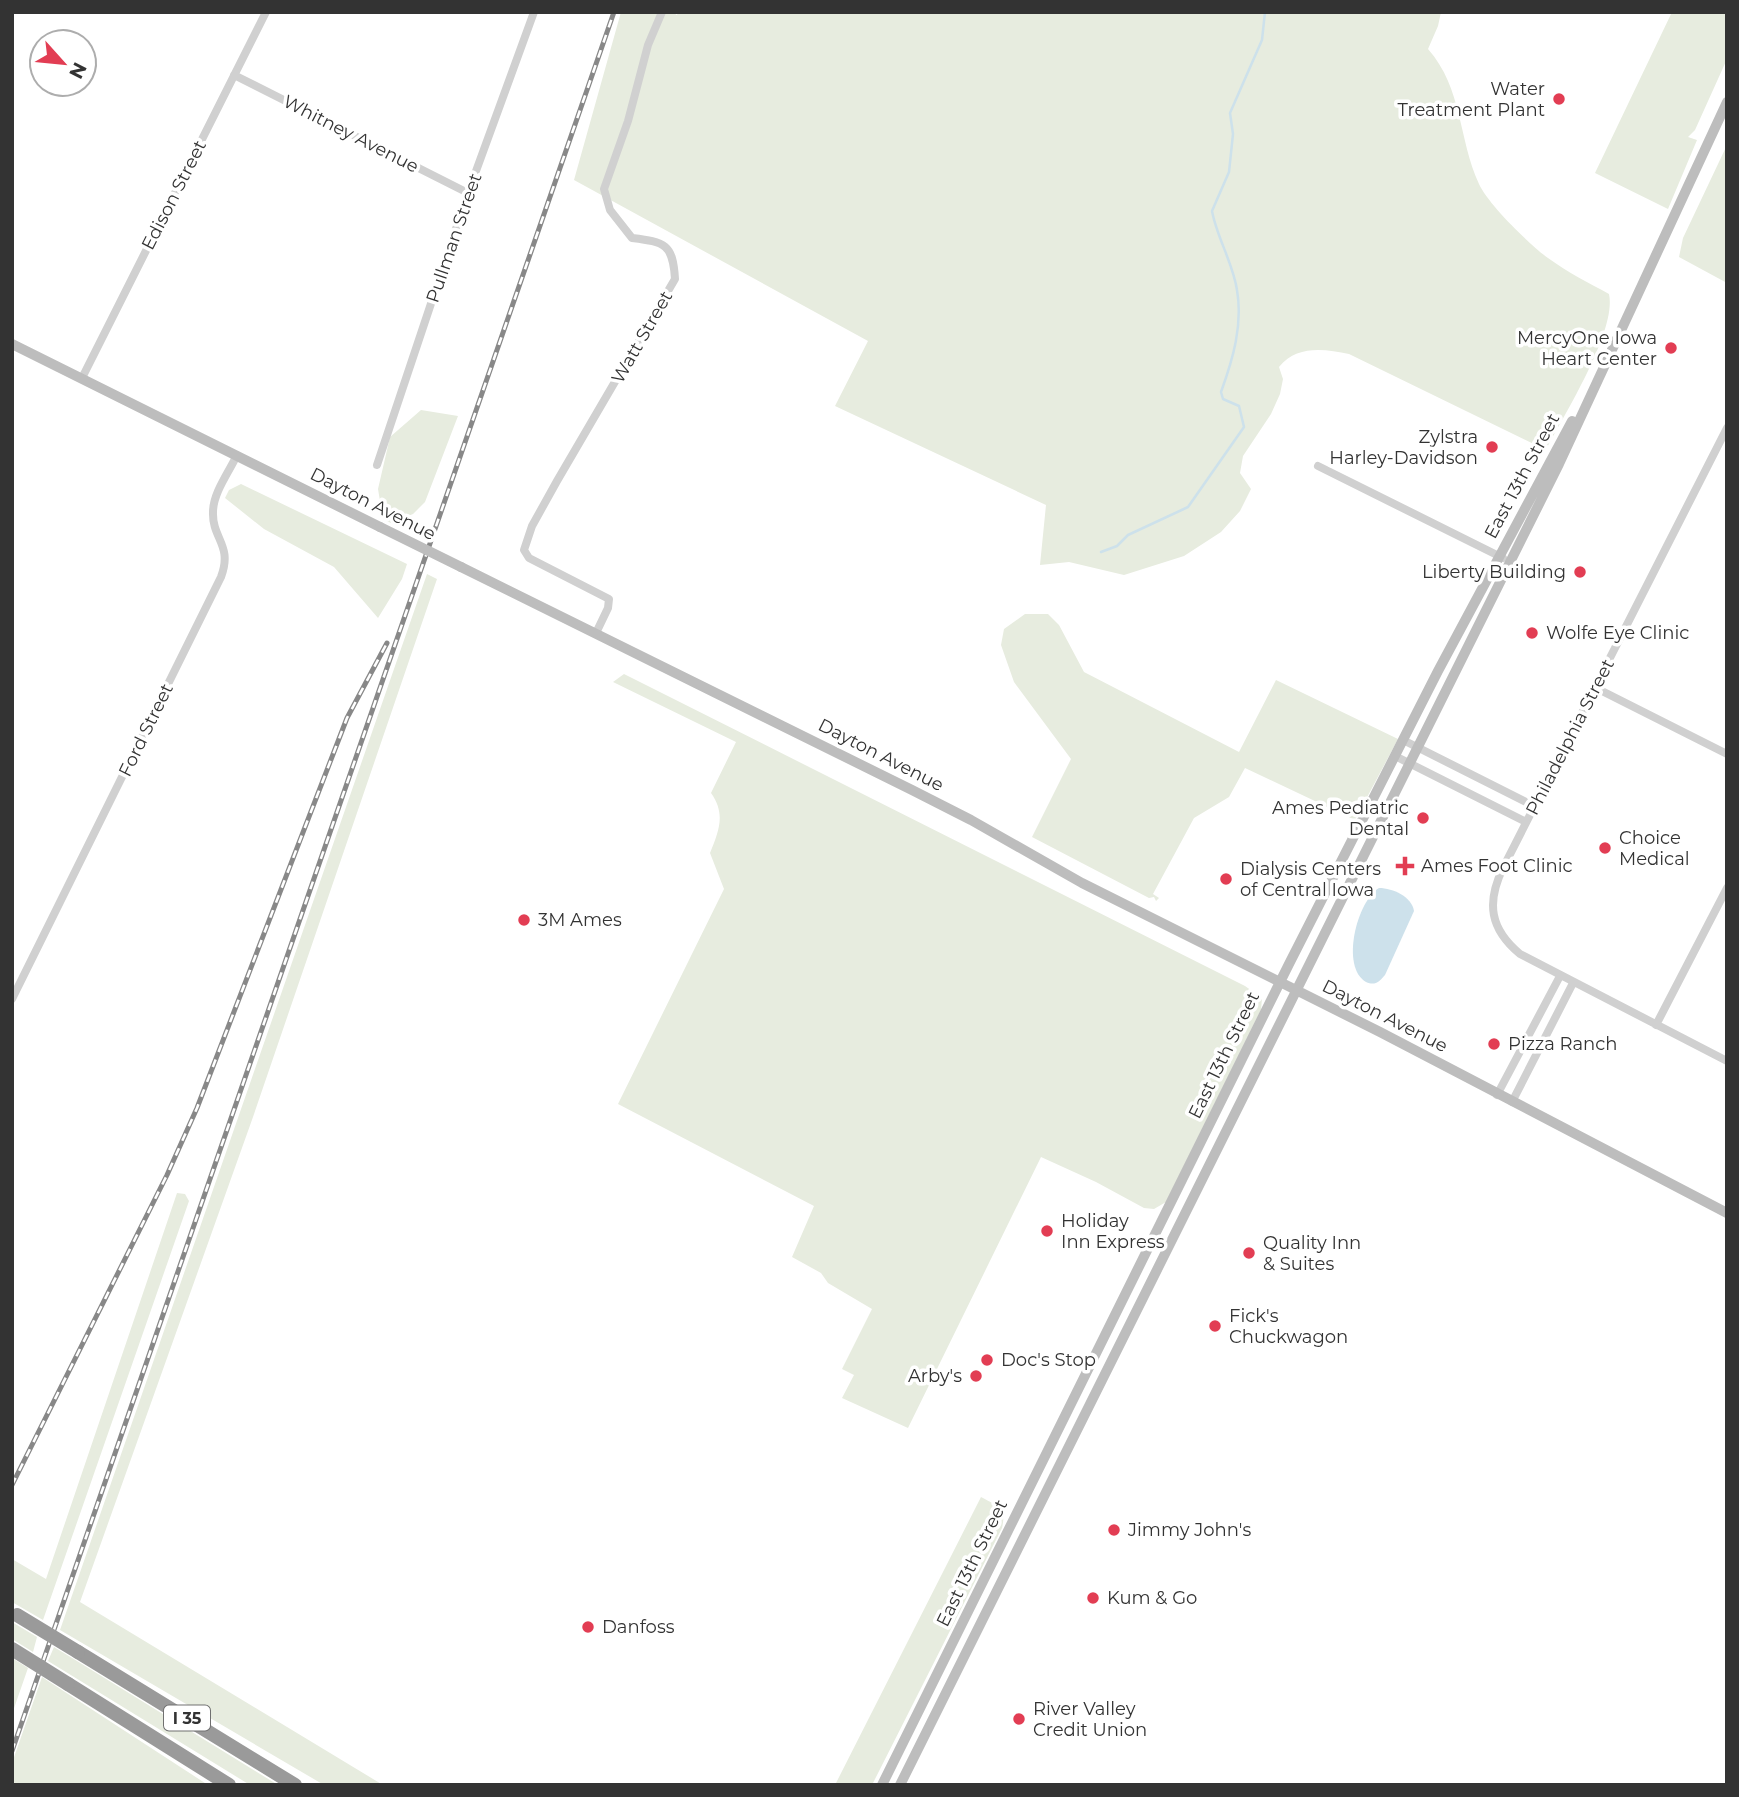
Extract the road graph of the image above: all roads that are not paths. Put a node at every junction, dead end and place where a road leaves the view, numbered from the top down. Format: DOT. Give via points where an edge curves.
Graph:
graph roads {
  1 [pos="266,12"];
  2 [pos="534,12"];
  3 [pos="662,12"];
  4 [pos="234,75"];
  5 [pos="1727,102"];
  6 [pos="468,193"];
  7 [pos="12,344"];
  8 [pos="1612,348"];
  9 [pos="82,379"];
  10 [pos="1727,428"];
  11 [pos="237,455"];
  12 [pos="377,465"];
  13 [pos="1318,466"];
  14 [pos="1499,556"];
  15 [pos="1510,561"];
  16 [pos="596,633"];
  17 [pos="1596,688"];
  18 [pos="1404,740"];
  19 [pos="1418,746"];
  20 [pos="1727,754"];
  21 [pos="1395,756"];
  22 [pos="1409,763"];
  23 [pos="1534,806"];
  24 [pos="1526,822"];
  25 [pos="1727,888"];
  26 [pos="1560,976"];
  27 [pos="1280,982"];
  28 [pos="1573,982"];
  29 [pos="1295,989"];
  30 [pos="12,999"];
  31 [pos="1656,1025"];
  32 [pos="1727,1061"];
  33 [pos="1497,1095"];
  34 [pos="1512,1102"];
  35 [pos="1727,1213"];
  36 [pos="14,1614"];
  37 [pos="12,1649"];
  38 [pos="212,1734"];
  39 [pos="175,1752"];
  40 [pos="218,1785"];
  41 [pos="229,1785"];
  42 [pos="295,1785"];
  43 [pos="307,1785"];
  44 [pos="882,1785"];
  45 [pos="900,1785"];
  1 -- 4 [label="street, Edison Street"];
  2 -- 6 [label="street, Pullman Street"];
  3 -- 16 [label="street, Watt Street" via="604,189 610,209 632,238 667,247 674,258 675,279 532,526 524,550 529,558 609,599"];
  4 -- 6 [label="street, Whitney Avenue"];
  4 -- 9 [label="street, Edison Street"];
  5 -- 8 [label="main road, East 13th Street"];
  6 -- 12 [label="street, Pullman Street"];
  7 -- 9 [label="main road, Dayton Avenue"];
  8 -- 14 [label="main road, East 13th Street"];
  8 -- 15 [label="main road, East 13th Street"];
  9 -- 11 [label="main road, Dayton Avenue"];
  10 -- 17 [label="street, Philadelphia Street"];
  11 -- 16 [label="main road, Dayton Avenue, bridge"];
  11 -- 30 [label="street, Ford Street" via="214,502 214,520 226,557 222,577"];
  13 -- 14 [label="street"];
  14 -- 15 [label="street"];
  14 -- 18 [label="main road, East 13th Street"];
  15 -- 19 [label="main road, East 13th Street"];
  16 -- 27 [label="main road, Dayton Avenue" via="971,820 1082,883"];
  17 -- 20 [label="street"];
  17 -- 23 [label="street, Philadelphia Street"];
  18 -- 19 [label="street"];
  18 -- 21 [label="main road, East 13th Street"];
  19 -- 22 [label="main road, East 13th Street"];
  19 -- 23 [label="street"];
  21 -- 22 [label="street"];
  21 -- 27 [label="main road, East 13th Street"];
  22 -- 24 [label="street"];
  22 -- 29 [label="main road, East 13th Street"];
  23 -- 24 [label="street, Philadelphia Street"];
  24 -- 26 [label="street, Philadelphia Street" via="1494,890 1494,919 1510,946"];
  25 -- 31 [label="street"];
  26 -- 28 [label="street, Philadelphia Street"];
  26 -- 33 [label="street"];
  27 -- 29 [label="main road, Dayton Avenue"];
  27 -- 44 [label="main road, East 13th Street"];
  28 -- 31 [label="street, Philadelphia Street"];
  28 -- 34 [label="street"];
  29 -- 33 [label="main road, Dayton Avenue"];
  29 -- 45 [label="main road, East 13th Street"];
  31 -- 32 [label="street, Philadelphia Street"];
  33 -- 34 [label="main road, Dayton Avenue"];
  34 -- 35 [label="main road, Dayton Avenue"];
  36 -- 38 [label="highway, I 35, bridge"];
  37 -- 39 [label="highway, I 35, bridge"];
  38 -- 42 [label="highway, I 35"];
  38 -- 43 [label="highway"];
  39 -- 40 [label="highway"];
  39 -- 41 [label="highway, I 35"];
}
